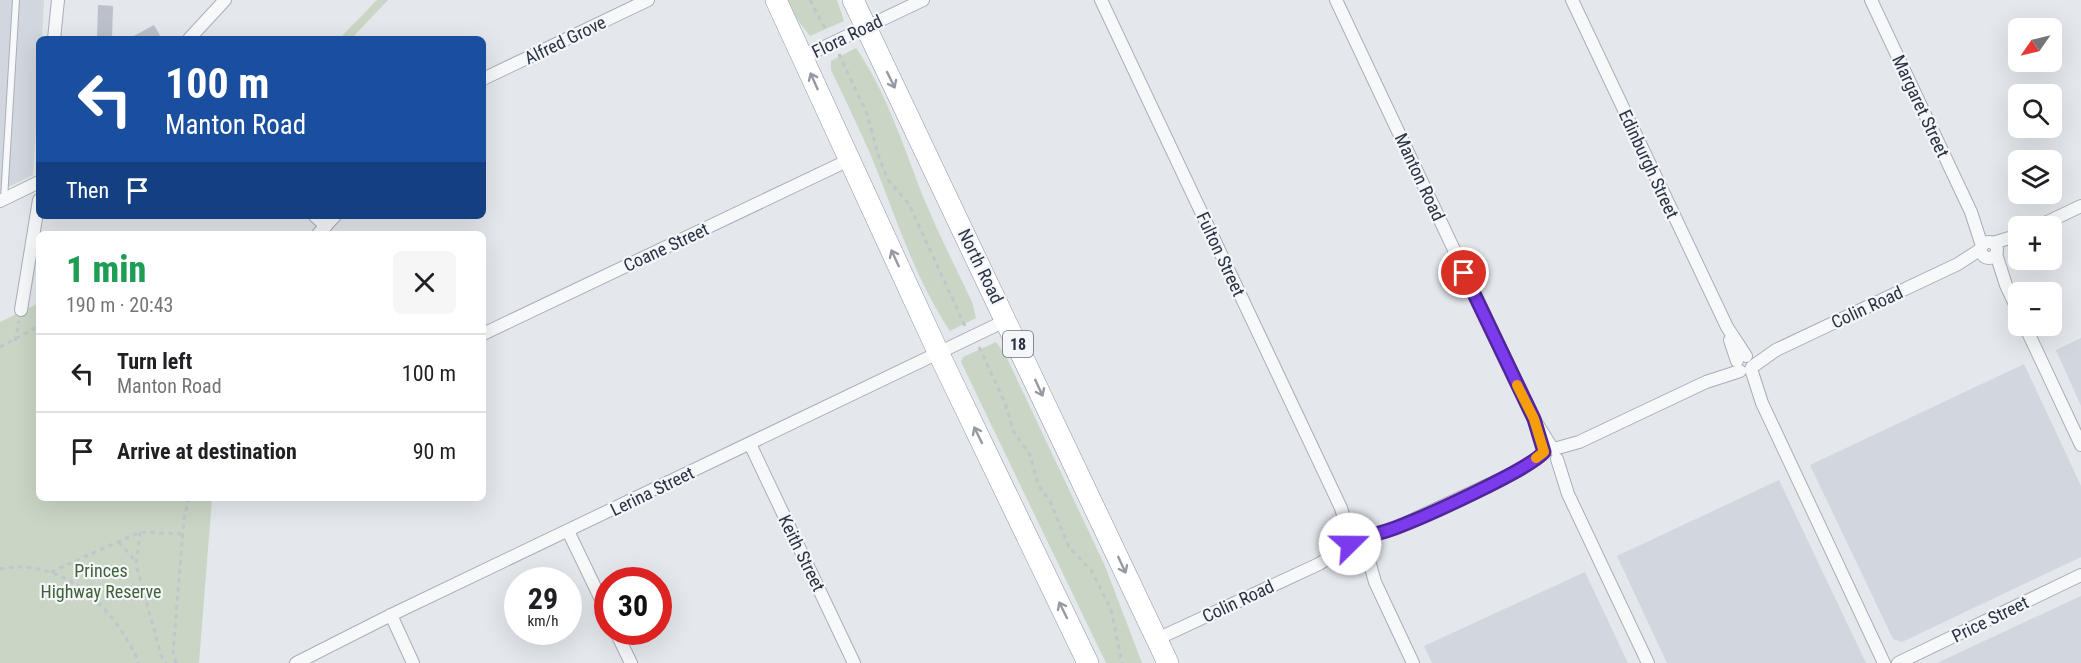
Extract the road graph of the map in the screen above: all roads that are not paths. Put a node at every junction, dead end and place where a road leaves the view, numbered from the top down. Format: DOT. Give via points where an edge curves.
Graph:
graph roads {
  1 [pos="16,0"];
  2 [pos="58,0"];
  3 [pos="225,0"];
  4 [pos="648,0"];
  5 [pos="776,0"];
  6 [pos="852,0"];
  7 [pos="923,0"];
  8 [pos="1101,0"];
  9 [pos="1336,0"];
  10 [pos="1572,0"];
  11 [pos="1871,0"];
  12 [pos="865,27"];
  13 [pos="54,36"];
  14 [pos="192,36"];
  15 [pos="803,57"];
  16 [pos="486,79"];
  17 [pos="849,160"];
  18 [pos="36,183"];
  19 [pos="2,200"];
  20 [pos="2081,206"];
  21 [pos="2060,216"];
  22 [pos="36,218"];
  23 [pos="333,219"];
  24 [pos="322,230"];
  25 [pos="2008,241"];
  26 [pos="1989,250"];
  27 [pos="2008,289"];
  28 [pos="21,310"];
  29 [pos="1007,320"];
  30 [pos="486,333"];
  31 [pos="2030,336"];
  32 [pos="938,352"];
  33 [pos="1744,365"];
  34 [pos="750,444"];
  35 [pos="2081,445"];
  36 [pos="1550,455"];
  37 [pos="568,531"];
  38 [pos="1359,546"];
  39 [pos="2081,575"];
  40 [pos="594,585"];
  41 [pos="391,615"];
  42 [pos="1157,639"];
  43 [pos="622,645"];
  44 [pos="296,663"];
  45 [pos="413,663"];
  46 [pos="631,663"];
  47 [pos="854,663"];
  48 [pos="1088,663"];
  49 [pos="1168,663"];
  50 [pos="1413,663"];
  51 [pos="1648,663"];
  52 [pos="1884,663"];
  53 [pos="1898,663"];
  1 -- 19 [label="lane"];
  2 -- 13 [label="street"];
  3 -- 14 [label="street"];
  4 -- 16 [label="street, Alfred Grove"];
  5 -- 15 [label="highway"];
  6 -- 12 [label="highway, North Road / 18"];
  7 -- 12 [label="street, Flora Road"];
  8 -- 38 [label="street, Fulton Street"];
  9 -- 36 [label="street, Manton Road"];
  10 -- 33 [label="street, Edinburgh Street"];
  11 -- 26 [label="street, Margaret Street"];
  12 -- 15 [label="street, Flora Road"];
  12 -- 29 [label="highway, North Road / 18, one-way"];
  17 -- 15 [label="highway, one-way"];
  17 -- 30 [label="street, Coane Street"];
  32 -- 17 [label="highway, one-way"];
  18 -- 19 [label="street"];
  20 -- 21 [label="street"];
  22 -- 28 [label="street"];
  23 -- 24 [label="street"];
  25 -- 26 [label="street, Colin Road"];
  26 -- 27 [label="street, Margaret Street"];
  26 -- 33 [label="street, Colin Road"];
  29 -- 32 [label="street, Lerina Street"];
  29 -- 42 [label="highway, North Road / 18, one-way"];
  31 -- 35 [label="street"];
  32 -- 34 [label="street, Lerina Street"];
  48 -- 32 [label="highway, one-way"];
  33 -- 36 [label="street, Colin Road"];
  33 -- 52 [label="street, Edinburgh Street"];
  34 -- 37 [label="street, Lerina Street"];
  34 -- 47 [label="street, Keith Street"];
  36 -- 38 [label="street, Colin Road"];
  36 -- 51 [label="street, Manton Road"];
  37 -- 40 [label="street"];
  37 -- 41 [label="street, Lerina Street"];
  38 -- 42 [label="street, Colin Road"];
  38 -- 50 [label="street, Fulton Street"];
  39 -- 53 [label="street, Price Street"];
  41 -- 44 [label="street, Lerina Street"];
  41 -- 45 [label="street"];
  42 -- 49 [label="highway, North Road / 18"];
  43 -- 46 [label="street"];
}
